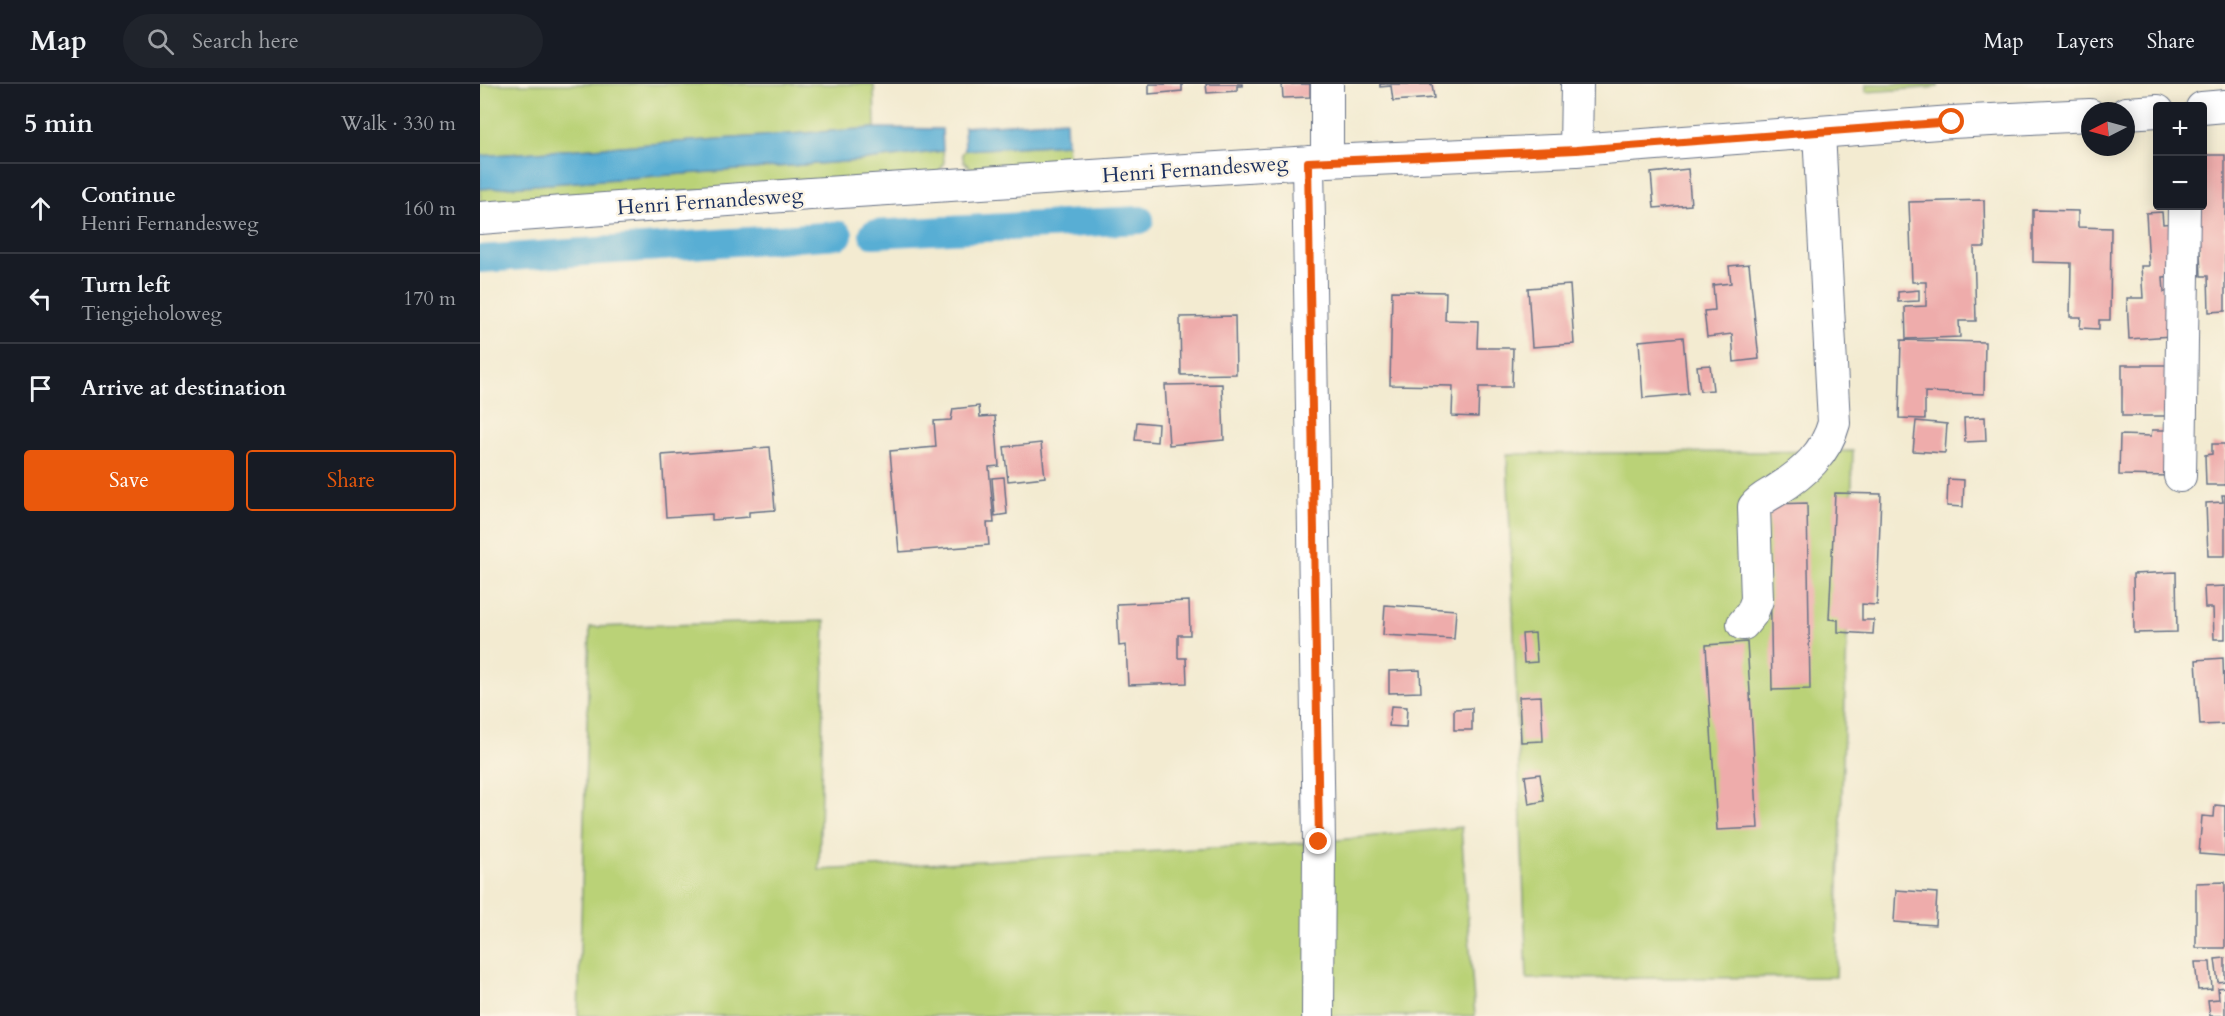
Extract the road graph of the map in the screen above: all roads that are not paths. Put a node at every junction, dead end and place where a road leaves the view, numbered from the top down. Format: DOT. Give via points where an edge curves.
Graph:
graph roads {
  1 [pos="1326,84"];
  2 [pos="1577,84"];
  3 [pos="2225,106"];
  4 [pos="2207,108"];
  5 [pos="2153,111"];
  6 [pos="2135,112"];
  7 [pos="2081,116"];
  8 [pos="1819,132"];
  9 [pos="1576,150"];
  10 [pos="1318,162"];
  11 [pos="2184,210"];
  12 [pos="480,218"];
  13 [pos="2180,476"];
  14 [pos="1743,624"];
  15 [pos="1318,1016"];
  1 -- 10 [label="street"];
  2 -- 9 [label="street"];
  3 -- 4 [label="street"];
  5 -- 6 [label="street"];
  7 -- 8 [label="street, Henri Fernandesweg"];
  8 -- 9 [label="street, Henri Fernandesweg"];
  8 -- 14 [label="street" via="1834,423 1830,439 1816,460 1762,497 1754,507 1757,600"];
  9 -- 10 [label="street, Henri Fernandesweg"];
  10 -- 12 [label="street, Henri Fernandesweg"];
  10 -- 15 [label="street"];
  11 -- 13 [label="street"];
}
